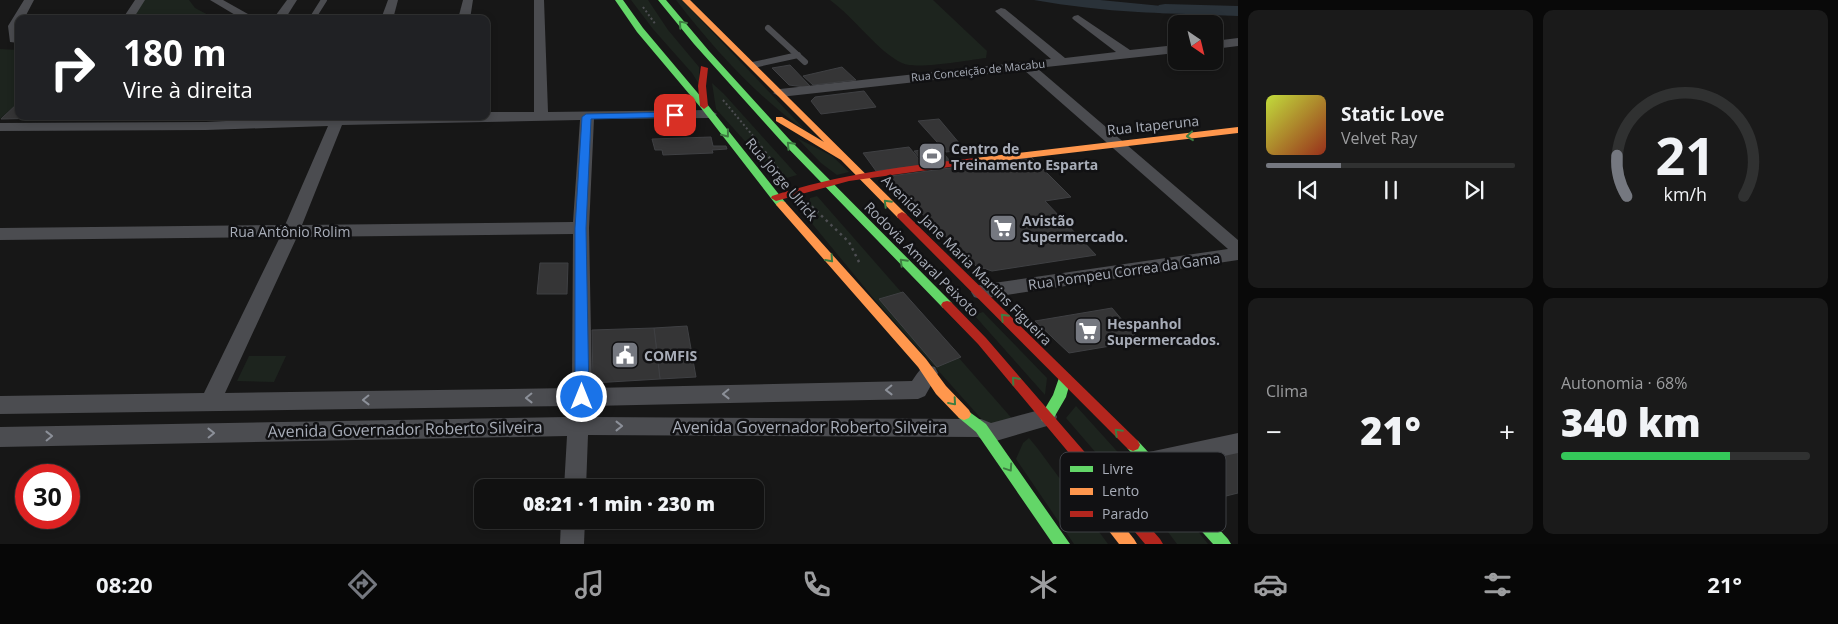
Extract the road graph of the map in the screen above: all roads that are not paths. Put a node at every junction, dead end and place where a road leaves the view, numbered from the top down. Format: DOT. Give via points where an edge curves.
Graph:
graph roads {
  1 [pos="29,0"];
  2 [pos="140,0"];
  3 [pos="215,0"];
  4 [pos="292,0"];
  5 [pos="324,0"];
  6 [pos="394,0"];
  7 [pos="468,0"];
  8 [pos="539,0"];
  9 [pos="619,0"];
  10 [pos="652,0"];
  11 [pos="662,0"];
  12 [pos="686,0"];
  13 [pos="1001,11"];
  14 [pos="20,15"];
  15 [pos="128,15"];
  16 [pos="243,15"];
  17 [pos="282,15"];
  18 [pos="315,15"];
  19 [pos="388,15"];
  20 [pos="465,15"];
  21 [pos="1078,18"];
  22 [pos="768,28"];
  23 [pos="1238,42"];
  24 [pos="1223,44"];
  25 [pos="1168,50"];
  26 [pos="1127,54"];
  27 [pos="798,55"];
  28 [pos="805,62"];
  29 [pos="1061,62"];
  30 [pos="753,65"];
  31 [pos="1027,66"];
  32 [pos="704,68"];
  33 [pos="737,87"];
  34 [pos="780,92"];
  35 [pos="707,110"];
  36 [pos="541,116"];
  37 [pos="490,117"];
  38 [pos="586,117"];
  39 [pos="252,120"];
  40 [pos="337,120"];
  41 [pos="209,121"];
  42 [pos="0,127"];
  43 [pos="1235,133"];
  44 [pos="1117,144"];
  45 [pos="783,155"];
  46 [pos="842,157"];
  47 [pos="802,175"];
  48 [pos="860,176"];
  49 [pos="824,182"];
  50 [pos="810,185"];
  51 [pos="849,187"];
  52 [pos="821,196"];
  53 [pos="776,198"];
  54 [pos="581,228"];
  55 [pos="291,230"];
  56 [pos="0,234"];
  57 [pos="1238,249"];
  58 [pos="1238,254"];
  59 [pos="925,267"];
  60 [pos="980,292"];
  61 [pos="982,341"];
  62 [pos="928,373"];
  63 [pos="1065,380"];
  64 [pos="582,397"];
  65 [pos="210,403"];
  66 [pos="0,405"];
  67 [pos="1034,419"];
  68 [pos="578,426"];
  69 [pos="981,428"];
  70 [pos="0,437"];
  71 [pos="1238,443"];
  72 [pos="1066,452"];
  73 [pos="1139,452"];
  74 [pos="1196,452"];
  75 [pos="575,479"];
  76 [pos="573,529"];
  77 [pos="1119,532"];
  78 [pos="1143,532"];
  79 [pos="1212,532"];
  80 [pos="572,544"];
  81 [pos="1062,544"];
  82 [pos="1128,544"];
  83 [pos="1155,544"];
  84 [pos="1223,544"];
  1 -- 14 [label="street"];
  2 -- 15 [label="street"];
  3 -- 16 [label="street"];
  4 -- 17 [label="street"];
  5 -- 18 [label="lane"];
  6 -- 19 [label="street"];
  7 -- 20 [label="street"];
  8 -- 36 [label="street"];
  9 -- 35 [label="main road, Rua Jorge Ulrick"];
  10 -- 32 [label="main road"];
  33 -- 11 [label="main road, Rodovia Amaral Peixoto, one-way"];
  12 -- 30 [label="main road, Avenida Jane Maria Martins Figueira"];
  13 -- 29 [label="street"];
  21 -- 26 [label="street"];
  22 -- 27 [label="lane"];
  23 -- 24 [label="street"];
  25 -- 26 [label="street, Rua Conceição de Macabu"];
  26 -- 29 [label="street, Rua Conceição de Macabu"];
  27 -- 28 [label="lane"];
  27 -- 30 [label="lane"];
  29 -- 31 [label="street, Rua Conceição de Macabu"];
  30 -- 34 [label="main road, Avenida Jane Maria Martins Figueira"];
  31 -- 34 [label="street, Rua Conceição de Macabu"];
  31 -- 44 [label="street"];
  32 -- 35 [label="main road" via="702,86"];
  32 -- 45 [label="main road"];
  33 -- 46 [label="main road" via="789,126"];
  49 -- 33 [label="main road, Rodovia Amaral Peixoto, one-way"];
  34 -- 46 [label="main road, Avenida Jane Maria Martins Figueira"];
  35 -- 38 [label="street"];
  35 -- 53 [label="main road, Rua Jorge Ulrick, one-way"];
  36 -- 37 [label="street"];
  36 -- 38 [label="street"];
  38 -- 54 [label="street"];
  39 -- 41 [label="street"];
  40 -- 55 [label="street"];
  41 -- 42 [label="street"];
  43 -- 44 [label="main road, Rua Itaperuna, one-way"];
  44 -- 48 [label="main road, Rua Itaperuna"];
  44 -- 57 [label="street"];
  46 -- 48 [label="main road, Avenida Jane Maria Martins Figueira"];
  47 -- 50 [label="main road"];
  48 -- 49 [label="main road, Rua Itaperuna"];
  60 -- 48 [label="main road, Avenida Jane Maria Martins Figueira, one-way"];
  49 -- 50 [label="main road, Rua Itaperuna"];
  49 -- 51 [label="main road"];
  61 -- 49 [label="main road, Rodovia Amaral Peixoto, one-way"];
  50 -- 52 [label="main road"];
  50 -- 53 [label="main road, Rua Itaperuna"];
  53 -- 62 [label="main road, Rua Jorge Ulrick, one-way" via="922,362"];
  54 -- 55 [label="street, Rua Antônio Rolim"];
  54 -- 64 [label="street"];
  55 -- 56 [label="street, Rua Antônio Rolim"];
  55 -- 65 [label="street"];
  58 -- 60 [label="street, Rua Pompeu Correa da Gama"];
  59 -- 61 [label="main road" via="957,304"];
  63 -- 60 [label="main road, Avenida Jane Maria Martins Figueira, one-way"];
  67 -- 61 [label="main road, Rodovia Amaral Peixoto, one-way"];
  62 -- 64 [label="street, Avenida Governador Roberto Silveira, one-way" via="918,390"];
  62 -- 69 [label="main road, Rua Jorge Ulrick, one-way"];
  63 -- 67 [label="main road" via="1059,397"];
  73 -- 63 [label="main road, Avenida Jane Maria Martins Figueira, one-way"];
  64 -- 65 [label="street, Avenida Governador Roberto Silveira, one-way"];
  64 -- 68 [label="street"];
  65 -- 66 [label="street, Avenida Governador Roberto Silveira"];
  67 -- 69 [label="street, Avenida Governador Roberto Silveira" via="989,434"];
  67 -- 72 [label="main road, Rodovia Amaral Peixoto"];
  68 -- 69 [label="street, Avenida Governador Roberto Silveira, one-way"];
  70 -- 68 [label="street, Avenida Governador Roberto Silveira, one-way"];
  68 -- 75 [label="street"];
  69 -- 81 [label="main road, Rua Jorge Ulrick, one-way"];
  71 -- 74 [label="street"];
  76 -- 80 [label="street"];
  77 -- 82 [label="main road"];
  78 -- 83 [label="main road, Rodovia Amaral Peixoto"];
  79 -- 84 [label="main road, Avenida Jane Maria Martins Figueira"];
}
